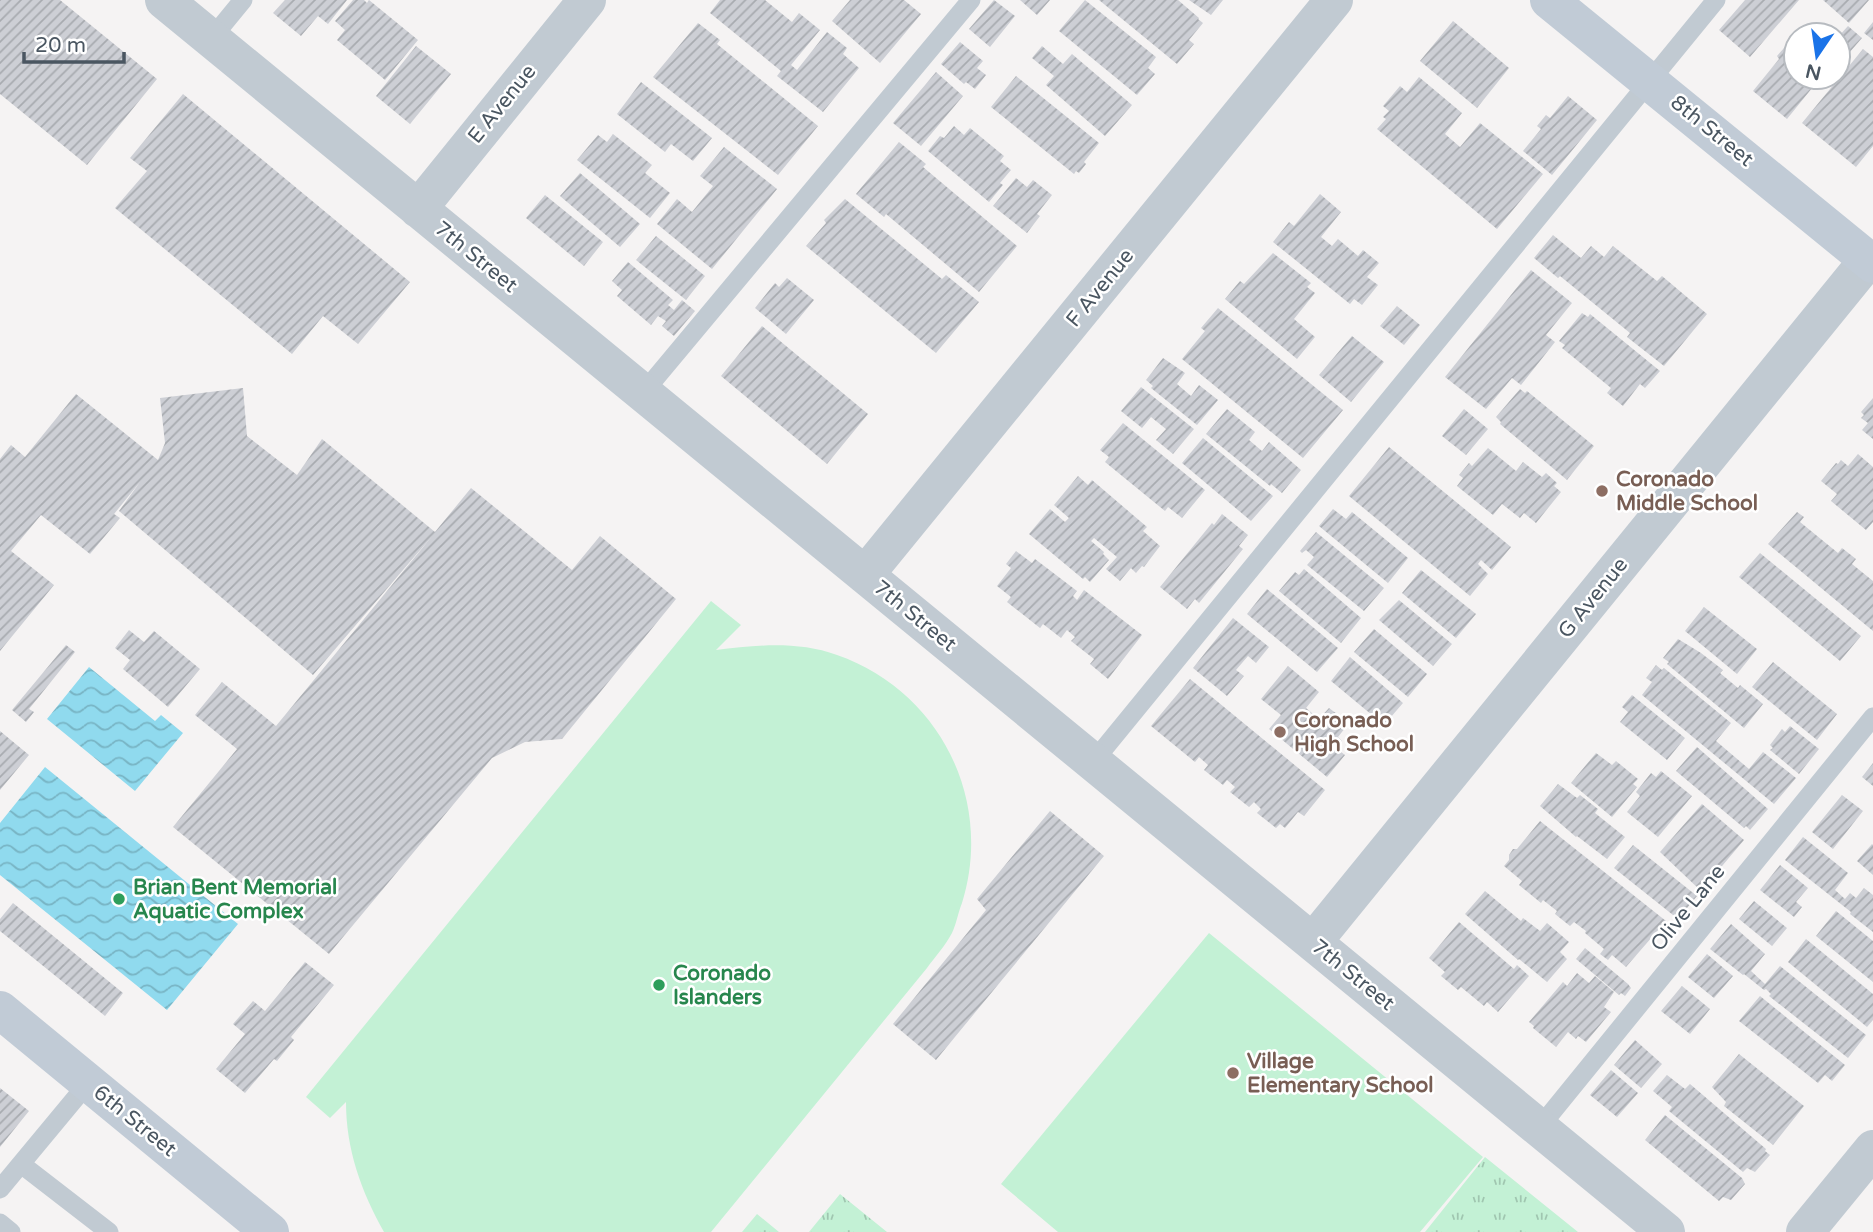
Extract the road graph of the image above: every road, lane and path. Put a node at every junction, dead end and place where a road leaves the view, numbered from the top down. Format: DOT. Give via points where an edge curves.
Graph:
graph roads {
  1 [pos="163,0"];
  2 [pos="243,0"];
  3 [pos="587,0"];
  4 [pos="971,0"];
  5 [pos="1334,0"];
  6 [pos="1549,0"];
  7 [pos="1716,0"];
  8 [pos="211,39"];
  9 [pos="1651,81"];
  10 [pos="418,209"];
  11 [pos="1871,260"];
  12 [pos="643,393"];
  13 [pos="865,575"];
  14 [pos="1873,718"];
  15 [pos="1093,762"];
  16 [pos="1313,942"];
  17 [pos="0,1010"];
  18 [pos="88,1083"];
  19 [pos="1539,1128"];
  20 [pos="1873,1149"];
  21 [pos="21,1164"];
  22 [pos="0,1189"];
  23 [pos="0,1223"];
  24 [pos="11,1232"];
  25 [pos="109,1232"];
  26 [pos="270,1232"];
  27 [pos="1666,1232"];
  28 [pos="1805,1232"];
  1 -- 8 [label="street, 7th Street"];
  2 -- 8 [label="lane"];
  3 -- 10 [label="street, E Avenue"];
  4 -- 12 [label="lane"];
  5 -- 13 [label="street, F Avenue"];
  6 -- 9 [label="street, 8th Street"];
  7 -- 9 [label="lane"];
  8 -- 10 [label="street, 7th Street"];
  9 -- 11 [label="street, 8th Street"];
  9 -- 15 [label="lane"];
  10 -- 12 [label="street, 7th Street"];
  11 -- 16 [label="street, G Avenue"];
  12 -- 13 [label="street, 7th Street"];
  13 -- 15 [label="street, 7th Street"];
  14 -- 19 [label="lane, Olive Lane"];
  15 -- 16 [label="street, 7th Street"];
  16 -- 19 [label="street, 7th Street"];
  17 -- 18 [label="street, 6th Street"];
  18 -- 21 [label="lane"];
  18 -- 26 [label="street, 6th Street"];
  19 -- 27 [label="street, 7th Street"];
  20 -- 28 [label="street"];
  21 -- 22 [label="lane"];
  21 -- 25 [label="lane"];
  23 -- 24 [label="lane"];
}
